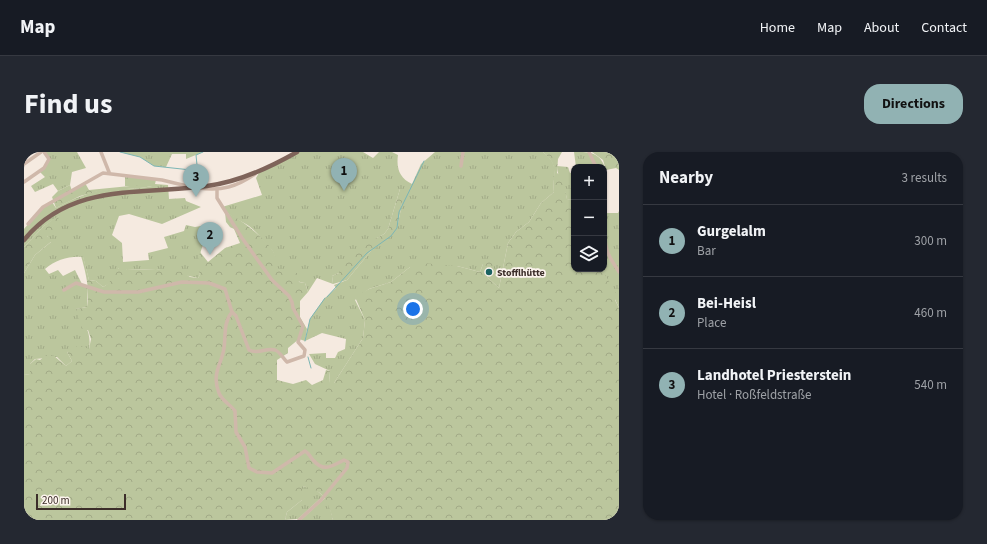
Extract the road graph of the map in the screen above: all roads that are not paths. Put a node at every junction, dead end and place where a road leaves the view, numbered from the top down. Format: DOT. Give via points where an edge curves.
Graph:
graph roads {
  1 [pos="43,152"];
  2 [pos="101,152"];
  3 [pos="297,152"];
  4 [pos="463,152"];
  5 [pos="590,152"];
  6 [pos="24,164"];
  7 [pos="595,164"];
  8 [pos="461,166"];
  9 [pos="260,171"];
  10 [pos="109,172"];
  11 [pos="24,182"];
  12 [pos="195,187"];
  13 [pos="217,190"];
  14 [pos="605,200"];
  15 [pos="28,224"];
  16 [pos="24,240"];
  17 [pos="619,272"];
  18 [pos="64,290"];
  19 [pos="232,312"];
  20 [pos="299,520"];
  1 -- 6 [label="street"];
  1 -- 11 [label="street" via="49,159 47,165"];
  2 -- 10 [label="street"];
  3 -- 9 [label="main road"];
  4 -- 8 [label="street"];
  5 -- 7 [label="street"];
  9 -- 12 [label="main road" via="226,182"];
  9 -- 13 [label="street" via="241,182"];
  10 -- 12 [label="street"];
  10 -- 15 [label="street" via="96,175 43,207"];
  12 -- 13 [label="street"];
  12 -- 16 [label="main road" via="117,193 86,199 52,215"];
  13 -- 19 [label="street" via="217,198 225,212 272,280 289,296 304,326 298,342 305,350 305,355 287,362 275,350 252,352"];
  14 -- 17 [label="street" via="606,245 608,254"];
  18 -- 19 [label="street" via="76,283 104,292 138,292 182,282 209,283 225,289"];
  19 -- 20 [label="street" via="226,324 224,352 217,366 217,384 222,399 236,412 236,432 245,447 249,468 256,472 272,473 305,451 324,468 332,467 344,460 348,462 347,468 321,500"];
}
